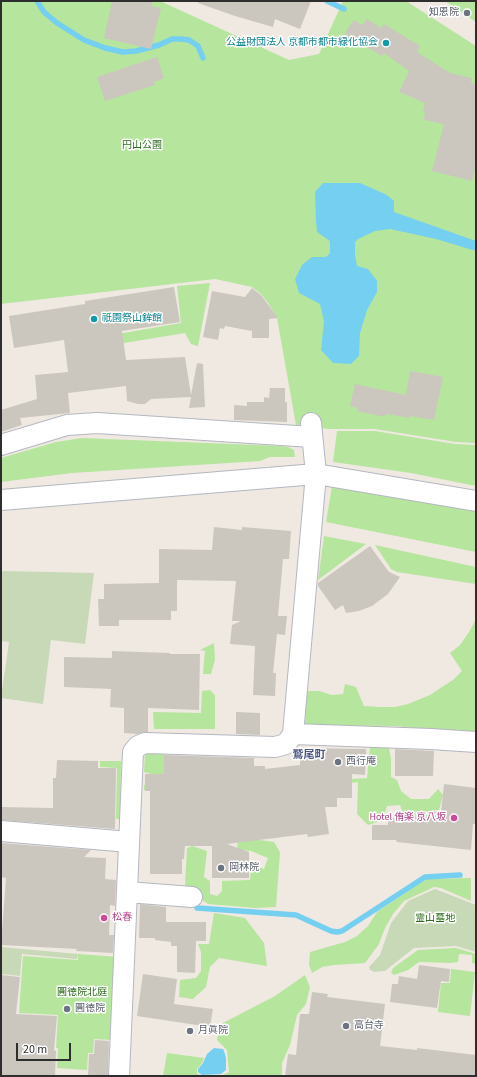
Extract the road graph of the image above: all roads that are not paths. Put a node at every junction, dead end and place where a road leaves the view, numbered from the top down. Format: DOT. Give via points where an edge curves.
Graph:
graph roads {
  1 [pos="1,444"];
  2 [pos="316,474"];
  3 [pos="1,500"];
  4 [pos="476,501"];
  5 [pos="293,734"];
  6 [pos="476,742"];
  7 [pos="1,831"];
  8 [pos="130,842"];
  9 [pos="127,892"];
  10 [pos="192,897"];
  11 [pos="119,1076"];
  1 -- 2 [label="street" via="67,425 97,423 311,430"];
  2 -- 3 [label="street"];
  2 -- 4 [label="street"];
  2 -- 5 [label="street"];
  5 -- 6 [label="street"];
  5 -- 8 [label="street" via="286,744 275,747 145,743 138,746 134,752"];
  7 -- 8 [label="street"];
  8 -- 9 [label="street"];
  9 -- 10 [label="street"];
  9 -- 11 [label="street"];
}
